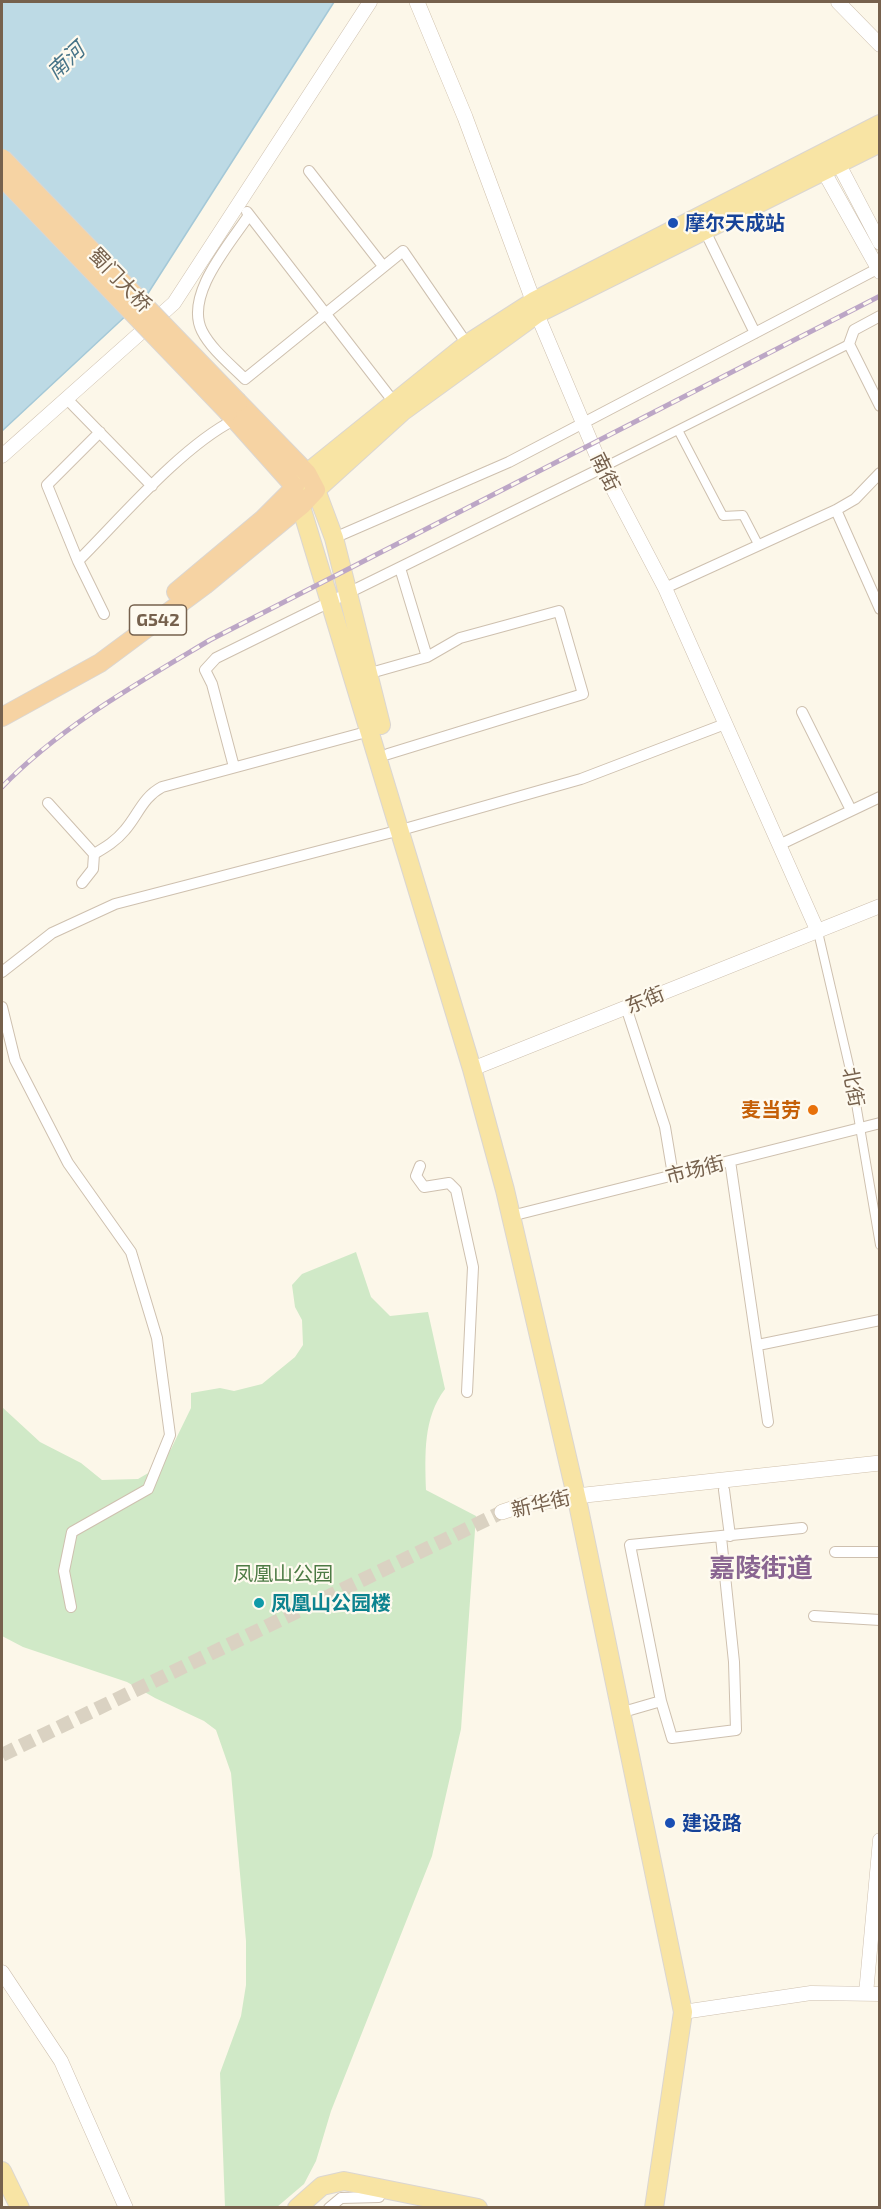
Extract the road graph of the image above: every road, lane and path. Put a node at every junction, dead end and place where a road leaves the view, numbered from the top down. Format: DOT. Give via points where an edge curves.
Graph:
graph roads {
  1 [pos="370,2"];
  2 [pos="417,2"];
  3 [pos="838,2"];
  4 [pos="879,45"];
  5 [pos="879,124"];
  6 [pos="879,143"];
  7 [pos="2,158"];
  8 [pos="827,160"];
  9 [pos="309,171"];
  10 [pos="2,177"];
  11 [pos="239,202"];
  12 [pos="249,215"];
  13 [pos="705,231"];
  14 [pos="879,243"];
  15 [pos="383,266"];
  16 [pos="878,270"];
  17 [pos="536,307"];
  18 [pos="325,313"];
  19 [pos="879,316"];
  20 [pos="755,333"];
  21 [pos="467,344"];
  22 [pos="849,344"];
  23 [pos="66,398"];
  24 [pos="393,401"];
  25 [pos="879,406"];
  26 [pos="234,411"];
  27 [pos="583,422"];
  28 [pos="678,430"];
  29 [pos="100,432"];
  30 [pos="2,456"];
  31 [pos="602,468"];
  32 [pos="879,473"];
  33 [pos="301,480"];
  34 [pos="152,486"];
  35 [pos="316,490"];
  36 [pos="302,505"];
  37 [pos="836,510"];
  38 [pos="334,538"];
  39 [pos="758,544"];
  40 [pos="78,561"];
  41 [pos="400,568"];
  42 [pos="665,588"];
  43 [pos="339,599"];
  44 [pos="879,609"];
  45 [pos="104,614"];
  46 [pos="427,657"];
  47 [pos="367,674"];
  48 [pos="2,705"];
  49 [pos="802,712"];
  50 [pos="2,717"];
  51 [pos="724,724"];
  52 [pos="370,731"];
  53 [pos="388,754"];
  54 [pos="234,767"];
  55 [pos="879,797"];
  56 [pos="48,803"];
  57 [pos="851,810"];
  58 [pos="403,829"];
  59 [pos="779,845"];
  60 [pos="94,854"];
  61 [pos="82,883"];
  62 [pos="879,906"];
  63 [pos="818,932"];
  64 [pos="2,972"];
  65 [pos="2,1007"];
  66 [pos="626,1007"];
  67 [pos="476,1067"];
  68 [pos="879,1123"];
  69 [pos="860,1128"];
  70 [pos="730,1161"];
  71 [pos="420,1166"];
  72 [pos="673,1175"];
  73 [pos="516,1215"];
  74 [pos="879,1245"];
  75 [pos="879,1320"];
  76 [pos="758,1345"];
  77 [pos="468,1392"];
  78 [pos="768,1422"];
  79 [pos="879,1463"];
  80 [pos="879,1474"];
  81 [pos="724,1490"];
  82 [pos="582,1500"];
  83 [pos="802,1528"];
  84 [pos="725,1536"];
  85 [pos="835,1552"];
  86 [pos="879,1552"];
  87 [pos="71,1607"];
  88 [pos="814,1616"];
  89 [pos="879,1620"];
  90 [pos="661,1701"];
  91 [pos="630,1710"];
  92 [pos="879,1840"];
  93 [pos="2,1972"];
  94 [pos="873,1994"];
  95 [pos="688,2011"];
  96 [pos="2,2172"];
  97 [pos="379,2187"];
  98 [pos="20,2208"];
  99 [pos="126,2208"];
  100 [pos="297,2208"];
  101 [pos="329,2208"];
  102 [pos="478,2208"];
  103 [pos="654,2208"];
  104 [pos="663,2208"];
  1 -- 11 [label="street"];
  2 -- 17 [label="main road, 南街"];
  3 -- 4 [label="street"];
  5 -- 8 [label="main road"];
  6 -- 8 [label="main road"];
  7 -- 26 [label="highway, 蜀门大桥, bridge"];
  8 -- 13 [label="main road"];
  8 -- 14 [label="street"];
  8 -- 16 [label="street"];
  8 -- 17 [label="main road"];
  9 -- 15 [label="street"];
  10 -- 26 [label="highway, 蜀门大桥, bridge"];
  11 -- 12 [label="street"];
  11 -- 23 [label="street" via="174,303"];
  12 -- 18 [label="street"];
  12 -- 18 [label="street" via="200,293 197,312 205,337 245,379"];
  13 -- 17 [label="main road"];
  13 -- 20 [label="street"];
  15 -- 18 [label="street"];
  15 -- 21 [label="street" via="403,251"];
  16 -- 20 [label="street"];
  17 -- 21 [label="main road"];
  17 -- 27 [label="street, 南街"];
  17 -- 35 [label="main road" via="402,412"];
  18 -- 24 [label="street"];
  19 -- 22 [label="street" via="854,330"];
  20 -- 27 [label="street"];
  21 -- 24 [label="main road"];
  22 -- 25 [label="street"];
  22 -- 28 [label="street"];
  23 -- 29 [label="street"];
  23 -- 30 [label="street"];
  24 -- 33 [label="main road"];
  26 -- 33 [label="highway"];
  26 -- 34 [label="street"];
  27 -- 31 [label="street, 南街"];
  27 -- 38 [label="street" via="509,462"];
  28 -- 31 [label="street"];
  28 -- 39 [label="street" via="723,516 743,515"];
  29 -- 34 [label="street"];
  29 -- 40 [label="street" via="47,485"];
  31 -- 41 [label="street"];
  31 -- 42 [label="street, 南街"];
  32 -- 37 [label="street" via="855,499"];
  33 -- 35 [label="highway"];
  33 -- 36 [label="main road"];
  33 -- 48 [label="highway, G542" via="262,520 189,582 94,655"];
  34 -- 40 [label="street"];
  35 -- 36 [label="highway, G542"];
  35 -- 38 [label="main road"];
  36 -- 43 [label="main road"];
  36 -- 50 [label="highway, G542" via="205,585 100,663"];
  37 -- 39 [label="street"];
  37 -- 44 [label="street"];
  38 -- 43 [label="main road"];
  39 -- 42 [label="street"];
  40 -- 45 [label="street"];
  41 -- 43 [label="street"];
  41 -- 46 [label="street"];
  42 -- 51 [label="street, 南街"];
  43 -- 47 [label="main road"];
  43 -- 52 [label="main road"];
  43 -- 54 [label="street" via="230,649 205,670"];
  46 -- 47 [label="street"];
  46 -- 53 [label="street" via="460,638 559,611 583,694"];
  47 -- 53 [label="main road"];
  49 -- 57 [label="street"];
  51 -- 58 [label="street" via="581,779"];
  51 -- 59 [label="street, 南街"];
  52 -- 54 [label="street"];
  52 -- 58 [label="main road"];
  53 -- 58 [label="main road"];
  54 -- 60 [label="street" via="155,791 125,830"];
  55 -- 57 [label="street"];
  56 -- 60 [label="street"];
  57 -- 59 [label="street"];
  58 -- 64 [label="street" via="115,904 52,933"];
  58 -- 67 [label="main road"];
  59 -- 63 [label="street, 南街"];
  60 -- 61 [label="street" via="93,869"];
  62 -- 63 [label="street, 东街"];
  63 -- 66 [label="street, 东街"];
  63 -- 69 [label="street, 北街"];
  65 -- 87 [label="street" via="15,1060 69,1163 131,1252 157,1338 170,1436 148,1489 72,1532 64,1571"];
  66 -- 67 [label="street, 东街"];
  66 -- 72 [label="street" via="665,1127"];
  67 -- 73 [label="main road"];
  68 -- 69 [label="street, 市场街"];
  69 -- 70 [label="street, 市场街"];
  69 -- 74 [label="street, 北街"];
  70 -- 72 [label="street, 市场街"];
  70 -- 76 [label="street"];
  71 -- 77 [label="street" via="416,1176 424,1186 449,1183 456,1190 473,1267"];
  72 -- 73 [label="street, 市场街"];
  73 -- 82 [label="main road"];
  75 -- 76 [label="street"];
  76 -- 78 [label="street"];
  79 -- 82 [label="main road, 新华街"];
  80 -- 81 [label="main road, 新华街"];
  81 -- 82 [label="main road, 新华街"];
  81 -- 84 [label="street"];
  82 -- 91 [label="main road"];
  82 -- 95 [label="main road"];
  83 -- 84 [label="street"];
  84 -- 90 [label="street" via="630,1545"];
  84 -- 90 [label="street" via="736,1730 672,1738"];
  85 -- 86 [label="street"];
  88 -- 89 [label="street"];
  90 -- 91 [label="street"];
  91 -- 95 [label="main road"];
  92 -- 94 [label="street"];
  93 -- 99 [label="street" via="61,2061"];
  94 -- 95 [label="street" via="811,1993"];
  95 -- 103 [label="main road"];
  95 -- 104 [label="main road"];
  96 -- 98 [label="main road"];
  97 -- 100 [label="main road" via="344,2181 322,2186"];
  97 -- 101 [label="street" via="379,2197 340,2198"];
  97 -- 102 [label="main road"];
}
